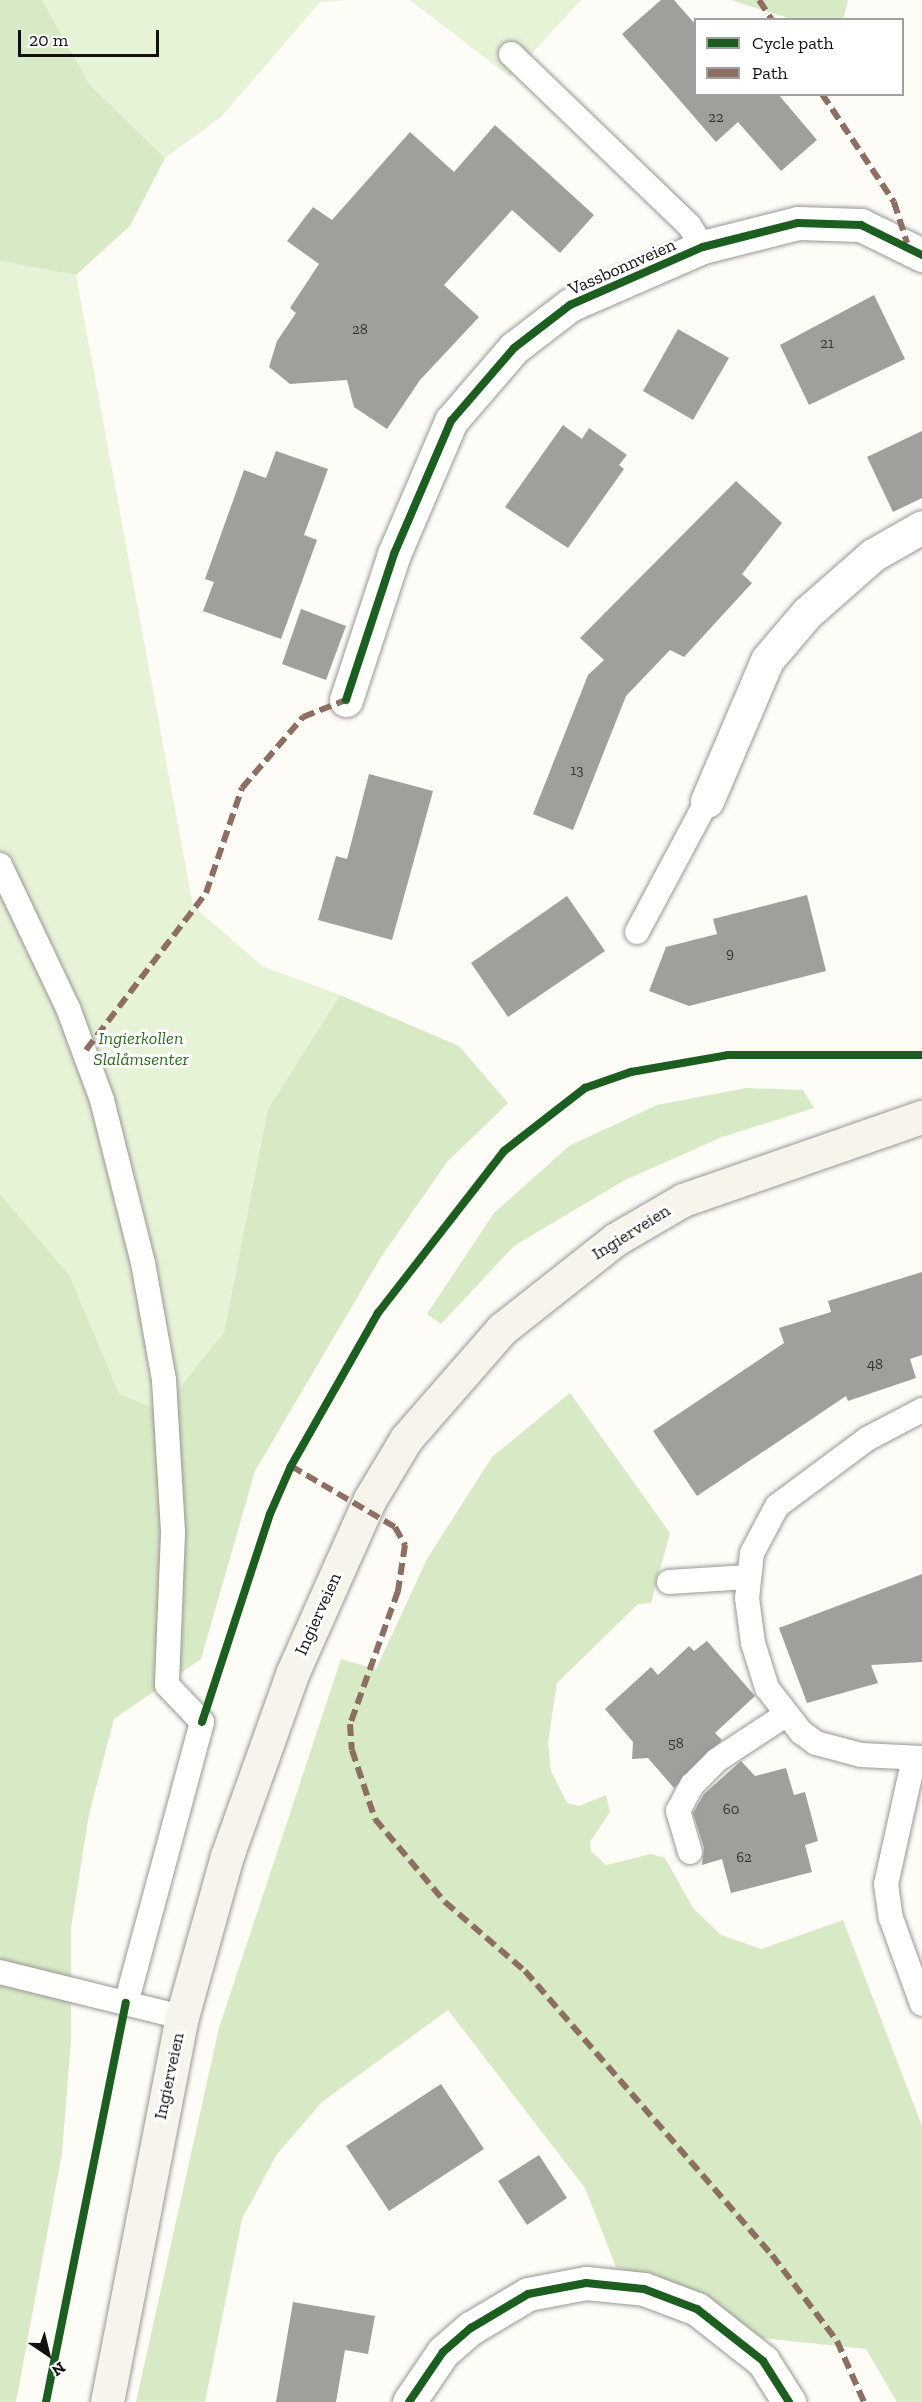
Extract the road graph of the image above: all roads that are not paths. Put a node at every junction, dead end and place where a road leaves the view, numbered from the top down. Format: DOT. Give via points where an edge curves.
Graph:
graph roads {
  1 [pos="511,54"];
  2 [pos="703,247"];
  3 [pos="922,255"];
  4 [pos="922,527"];
  5 [pos="346,700"];
  6 [pos="707,801"];
  7 [pos="0,865"];
  8 [pos="637,932"];
  9 [pos="922,1117"];
  10 [pos="922,1410"];
  11 [pos="748,1577"];
  12 [pos="669,1582"];
  13 [pos="784,1716"];
  14 [pos="918,1758"];
  15 [pos="690,1852"];
  16 [pos="0,1972"];
  17 [pos="126,2003"];
  18 [pos="922,2004"];
  19 [pos="182,2017"];
  20 [pos="106,2402"];
  21 [pos="408,2402"];
  22 [pos="789,2402"];
  1 -- 2 [label="lane" via="689,225"];
  2 -- 3 [label="street, Vassbonnveien" via="798,223 861,225"];
  2 -- 5 [label="street, Vassbonnveien" via="570,305 514,348 452,421 394,554"];
  4 -- 6 [label="street" via="873,555 807,613 767,660"];
  6 -- 8 [label="lane"];
  7 -- 17 [label="lane" via="68,1008 102,1100 142,1263 164,1380 173,1533 167,1685 202,1722"];
  9 -- 19 [label="main road, Ingierveien" via="682,1200 550,1286 446,1390 406,1439 370,1499 292,1674 227,1856"];
  10 -- 11 [label="lane" via="859,1444 777,1506 758,1536"];
  11 -- 12 [label="lane"];
  11 -- 13 [label="lane" via="753,1643 767,1688"];
  13 -- 14 [label="lane" via="816,1743 835,1750"];
  13 -- 15 [label="lane" via="733,1748 692,1785 678,1811"];
  14 -- 18 [label="lane" via="886,1884 891,1918"];
  16 -- 17 [label="lane"];
  17 -- 19 [label="lane"];
  19 -- 20 [label="main road, Ingierveien"];
  21 -- 22 [label="street" via="443,2352 471,2328 528,2295 586,2283 644,2289 697,2309 763,2361"];
}
